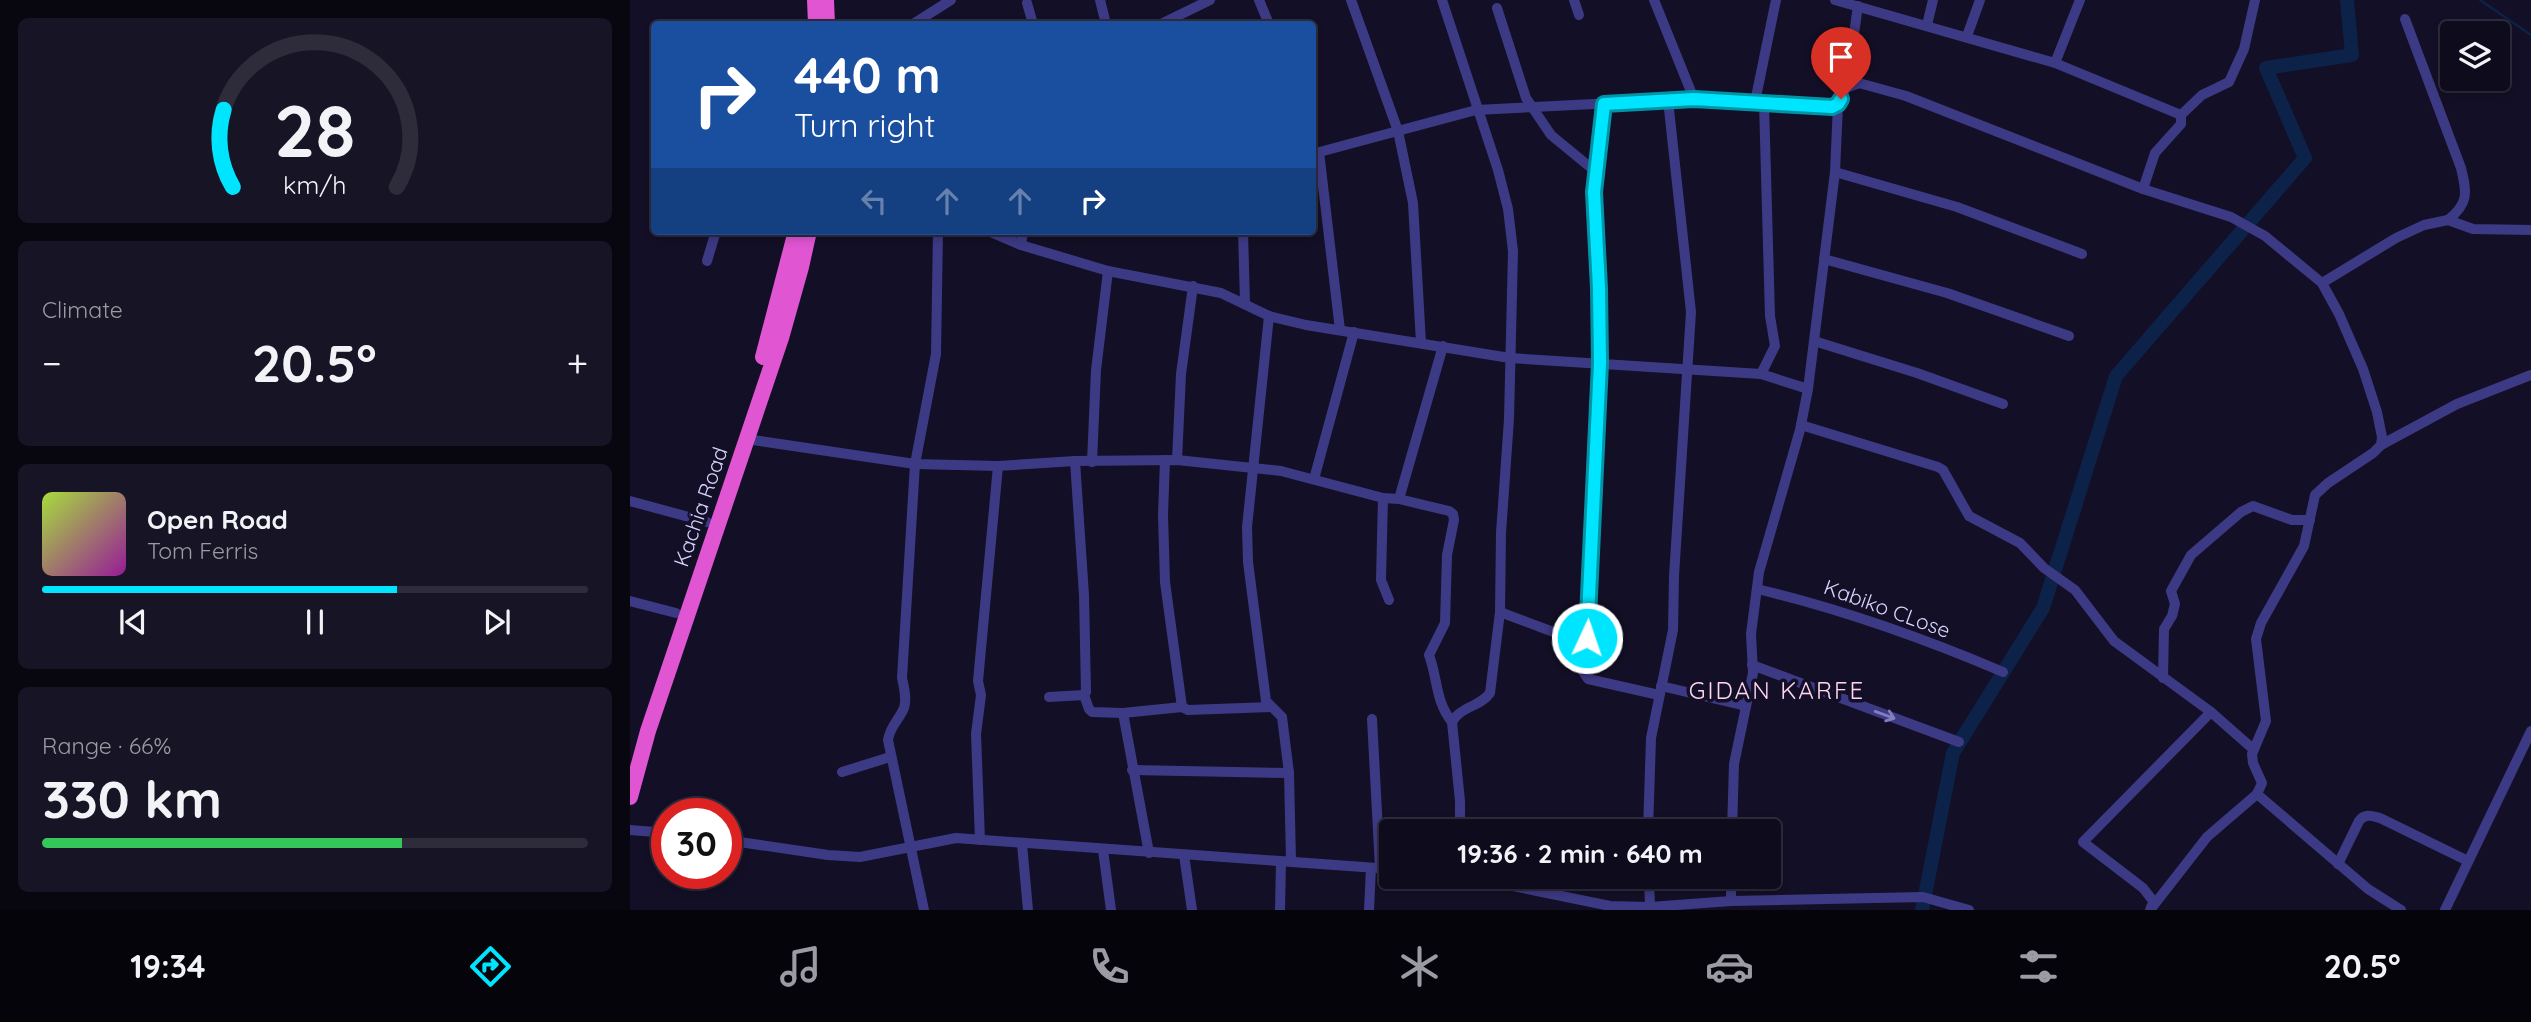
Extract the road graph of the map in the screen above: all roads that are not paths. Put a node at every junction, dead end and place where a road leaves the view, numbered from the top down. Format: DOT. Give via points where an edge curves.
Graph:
graph roads {
  1 [pos="815,0"];
  2 [pos="826,0"];
  3 [pos="951,0"];
  4 [pos="1100,0"];
  5 [pos="1210,0"];
  6 [pos="1259,0"];
  7 [pos="1351,0"];
  8 [pos="1442,0"];
  9 [pos="1574,0"];
  10 [pos="1654,0"];
  11 [pos="1776,0"];
  12 [pos="1835,0"];
  13 [pos="1933,0"];
  14 [pos="1980,0"];
  15 [pos="2080,0"];
  16 [pos="2255,0"];
  17 [pos="1027,3"];
  18 [pos="1192,4"];
  19 [pos="1858,6"];
  20 [pos="1497,8"];
  21 [pos="1579,15"];
  22 [pos="2405,19"];
  23 [pos="816,21"];
  24 [pos="827,21"];
  25 [pos="918,21"];
  26 [pos="1032,21"];
  27 [pos="1105,21"];
  28 [pos="1171,21"];
  29 [pos="1268,21"];
  30 [pos="1927,25"];
  31 [pos="1967,36"];
  32 [pos="2055,63"];
  33 [pos="1846,88"];
  34 [pos="1694,99"];
  35 [pos="1668,100"];
  36 [pos="1759,103"];
  37 [pos="1604,104"];
  38 [pos="1838,104"];
  39 [pos="1531,106"];
  40 [pos="1476,110"];
  41 [pos="2181,115"];
  42 [pos="1398,131"];
  43 [pos="1316,153"];
  44 [pos="1596,172"];
  45 [pos="1835,172"];
  46 [pos="2143,190"];
  47 [pos="2448,220"];
  48 [pos="2531,230"];
  49 [pos="715,235"];
  50 [pos="795,235"];
  51 [pos="808,235"];
  52 [pos="938,235"];
  53 [pos="997,235"];
  54 [pos="1022,235"];
  55 [pos="1243,235"];
  56 [pos="1021,245"];
  57 [pos="2081,254"];
  58 [pos="1824,259"];
  59 [pos="707,261"];
  60 [pos="1108,271"];
  61 [pos="2322,284"];
  62 [pos="1194,286"];
  63 [pos="1245,303"];
  64 [pos="1269,316"];
  65 [pos="1340,330"];
  66 [pos="1354,332"];
  67 [pos="2069,336"];
  68 [pos="1814,341"];
  69 [pos="1421,343"];
  70 [pos="1443,346"];
  71 [pos="1510,358"];
  72 [pos="1600,363"];
  73 [pos="1687,368"];
  74 [pos="1760,374"];
  75 [pos="2531,374"];
  76 [pos="1808,388"];
  77 [pos="2003,404"];
  78 [pos="1801,425"];
  79 [pos="746,439"];
  80 [pos="2381,445"];
  81 [pos="1165,460"];
  82 [pos="1177,460"];
  83 [pos="1075,461"];
  84 [pos="1092,461"];
  85 [pos="915,464"];
  86 [pos="998,466"];
  87 [pos="1252,467"];
  88 [pos="1314,479"];
  89 [pos="1383,498"];
  90 [pos="1399,499"];
  91 [pos="630,501"];
  92 [pos="2310,520"];
  93 [pos="707,522"];
  94 [pos="693,580"];
  95 [pos="1757,589"];
  96 [pos="1389,600"];
  97 [pos="630,601"];
  98 [pos="1500,612"];
  99 [pos="676,613"];
  100 [pos="1587,638"];
  101 [pos="1752,665"];
  102 [pos="2003,672"];
  103 [pos="2163,678"];
  104 [pos="1660,691"];
  105 [pos="1084,695"];
  106 [pos="1049,697"];
  107 [pos="1746,706"];
  108 [pos="1182,707"];
  109 [pos="1271,707"];
  110 [pos="2211,712"];
  111 [pos="1123,713"];
  112 [pos="1372,719"];
  113 [pos="1452,722"];
  114 [pos="2531,731"];
  115 [pos="1959,742"];
  116 [pos="2253,749"];
  117 [pos="630,755"];
  118 [pos="890,757"];
  119 [pos="1132,770"];
  120 [pos="842,772"];
  121 [pos="1289,773"];
  122 [pos="2257,794"];
  123 [pos="630,797"];
  124 [pos="1460,819"];
  125 [pos="1648,819"];
  126 [pos="1732,819"];
  127 [pos="630,830"];
  128 [pos="651,832"];
  129 [pos="980,840"];
  130 [pos="742,842"];
  131 [pos="1022,844"];
  132 [pos="911,848"];
  133 [pos="1103,850"];
  134 [pos="1149,853"];
  135 [pos="1184,855"];
  136 [pos="1286,861"];
  137 [pos="2468,861"];
  138 [pos="2338,864"];
  139 [pos="1375,868"];
  140 [pos="1379,868"];
  141 [pos="1523,889"];
  142 [pos="1649,889"];
  143 [pos="1731,889"];
  144 [pos="1731,901"];
  145 [pos="1650,907"];
  146 [pos="1609,908"];
  147 [pos="924,910"];
  148 [pos="1027,910"];
  149 [pos="1111,910"];
  150 [pos="1192,910"];
  151 [pos="1280,910"];
  152 [pos="1369,910"];
  153 [pos="1969,910"];
  154 [pos="2149,910"];
  155 [pos="2400,910"];
  156 [pos="2445,910"];
  1 -- 23 [label="highway"];
  2 -- 24 [label="highway"];
  3 -- 25 [label="street"];
  4 -- 27 [label="street"];
  5 -- 18 [label="street"];
  6 -- 29 [label="street"];
  7 -- 42 [label="street"];
  8 -- 40 [label="street"];
  9 -- 21 [label="street"];
  10 -- 34 [label="street"];
  11 -- 36 [label="street"];
  12 -- 19 [label="street"];
  13 -- 30 [label="street"];
  14 -- 31 [label="street"];
  15 -- 32 [label="street"];
  16 -- 41 [label="street" via="2244,49 2229,82 2202,95"];
  17 -- 26 [label="street"];
  18 -- 28 [label="street"];
  19 -- 30 [label="street"];
  19 -- 33 [label="street"];
  20 -- 39 [label="street"];
  22 -- 47 [label="street" via="2466,189 2461,209"];
  30 -- 31 [label="street"];
  31 -- 32 [label="street"];
  32 -- 41 [label="street"];
  33 -- 38 [label="street"];
  33 -- 46 [label="street" via="1859,82 1906,96"];
  34 -- 35 [label="street"];
  34 -- 36 [label="street"];
  35 -- 37 [label="street"];
  35 -- 73 [label="street" via="1690,312"];
  36 -- 38 [label="street"];
  36 -- 74 [label="street" via="1775,345"];
  37 -- 39 [label="street"];
  37 -- 44 [label="street"];
  38 -- 45 [label="street"];
  39 -- 40 [label="street"];
  39 -- 44 [label="street" via="1551,135"];
  40 -- 42 [label="street"];
  40 -- 71 [label="street" via="1508,209 1513,251"];
  41 -- 46 [label="street" via="2181,124 2155,153"];
  42 -- 43 [label="street"];
  42 -- 69 [label="street" via="1413,203"];
  43 -- 65 [label="street"];
  44 -- 72 [label="street"];
  45 -- 57 [label="street" via="1956,207"];
  45 -- 58 [label="street"];
  46 -- 61 [label="street" via="2231,217 2266,236"];
  47 -- 48 [label="street" via="2473,229"];
  47 -- 61 [label="street" via="2396,238"];
  49 -- 59 [label="street"];
  50 -- 93 [label="highway, Kachia Road" via="769,339"];
  51 -- 79 [label="highway, Kachia Road" via="792,302"];
  52 -- 85 [label="street" via="936,354"];
  53 -- 56 [label="street"];
  54 -- 56 [label="street"];
  55 -- 63 [label="street"];
  56 -- 60 [label="street"];
  58 -- 67 [label="street" via="1947,293"];
  58 -- 68 [label="street"];
  60 -- 62 [label="street"];
  60 -- 84 [label="street" via="1096,370"];
  61 -- 80 [label="street" via="2363,369 2377,412"];
  62 -- 63 [label="street"];
  62 -- 82 [label="street" via="1181,374"];
  63 -- 64 [label="street"];
  64 -- 65 [label="street"];
  64 -- 87 [label="street"];
  65 -- 66 [label="street"];
  66 -- 69 [label="street"];
  66 -- 88 [label="street"];
  68 -- 76 [label="street"];
  68 -- 77 [label="street"];
  69 -- 70 [label="street"];
  70 -- 71 [label="street"];
  70 -- 90 [label="street"];
  71 -- 72 [label="street"];
  71 -- 98 [label="street"];
  72 -- 73 [label="street"];
  72 -- 100 [label="street"];
  73 -- 74 [label="street"];
  73 -- 104 [label="street" via="1673,630"];
  74 -- 76 [label="street"];
  75 -- 80 [label="street" via="2456,404"];
  76 -- 78 [label="street"];
  78 -- 95 [label="street"];
  78 -- 103 [label="street" via="1943,470 1969,516 2020,543 2043,568 2075,590 2109,636"];
  79 -- 85 [label="street"];
  79 -- 94 [label="highway, Kachia Road"];
  80 -- 92 [label="street" via="2315,495"];
  81 -- 82 [label="street"];
  81 -- 84 [label="street"];
  81 -- 108 [label="street" via="1165,582"];
  82 -- 87 [label="street"];
  83 -- 84 [label="street"];
  83 -- 86 [label="street"];
  83 -- 105 [label="street" via="1084,595"];
  85 -- 86 [label="street"];
  85 -- 118 [label="street" via="902,678 905,699 889,731"];
  86 -- 129 [label="street" via="978,681"];
  87 -- 88 [label="street"];
  87 -- 109 [label="street" via="1248,562 1266,701"];
  88 -- 89 [label="street"];
  89 -- 90 [label="street"];
  89 -- 96 [label="street" via="1381,580"];
  90 -- 113 [label="street" via="1453,514 1445,623 1429,655 1442,710"];
  91 -- 93 [label="street"];
  92 -- 103 [label="street" via="2292,520 2253,506 2191,555 2171,591 2175,604 2164,629"];
  92 -- 116 [label="street" via="2304,547 2256,639 2266,721"];
  93 -- 94 [label="highway, Kachia Road"];
  94 -- 99 [label="highway, Kachia Road"];
  94 -- 123 [label="highway, Kachia Road"];
  95 -- 101 [label="street"];
  95 -- 102 [label="street, Kabiko CLose" via="1812,602"];
  97 -- 99 [label="street"];
  98 -- 100 [label="street" via="1572,639"];
  98 -- 113 [label="street" via="1490,693"];
  99 -- 117 [label="highway, Kachia Road"];
  100 -- 104 [label="street" via="1584,673 1588,679"];
  101 -- 107 [label="street"];
  101 -- 115 [label="street, one-way"];
  103 -- 110 [label="street"];
  104 -- 107 [label="street"];
  104 -- 125 [label="street" via="1651,738"];
  105 -- 106 [label="street"];
  105 -- 111 [label="street" via="1093,712"];
  107 -- 126 [label="street" via="1734,764"];
  108 -- 109 [label="street"];
  108 -- 111 [label="street"];
  109 -- 121 [label="street" via="1282,717"];
  110 -- 116 [label="street"];
  110 -- 154 [label="street" via="2083,842 2143,888 2154,902"];
  111 -- 119 [label="street"];
  112 -- 139 [label="street"];
  113 -- 124 [label="street"];
  114 -- 137 [label="street"];
  116 -- 122 [label="street" via="2253,763 2262,783"];
  118 -- 120 [label="street"];
  118 -- 132 [label="street"];
  119 -- 121 [label="street"];
  119 -- 134 [label="street"];
  121 -- 136 [label="street"];
  122 -- 138 [label="street"];
  122 -- 154 [label="street" via="2207,837"];
  127 -- 128 [label="street"];
  129 -- 131 [label="street"];
  129 -- 132 [label="street" via="946,839"];
  130 -- 132 [label="street" via="860,857"];
  131 -- 133 [label="street"];
  131 -- 148 [label="street"];
  132 -- 147 [label="street"];
  133 -- 134 [label="street"];
  133 -- 149 [label="street"];
  134 -- 135 [label="street"];
  135 -- 136 [label="street"];
  135 -- 150 [label="street"];
  136 -- 139 [label="street"];
  136 -- 151 [label="street"];
  137 -- 138 [label="street" via="2369,815 2359,821"];
  137 -- 156 [label="street"];
  138 -- 155 [label="street"];
  139 -- 140 [label="street"];
  139 -- 152 [label="street"];
  141 -- 146 [label="street"];
  142 -- 145 [label="street"];
  143 -- 144 [label="street"];
  144 -- 145 [label="street"];
  144 -- 153 [label="street" via="1923,897"];
  145 -- 146 [label="street"];
}
